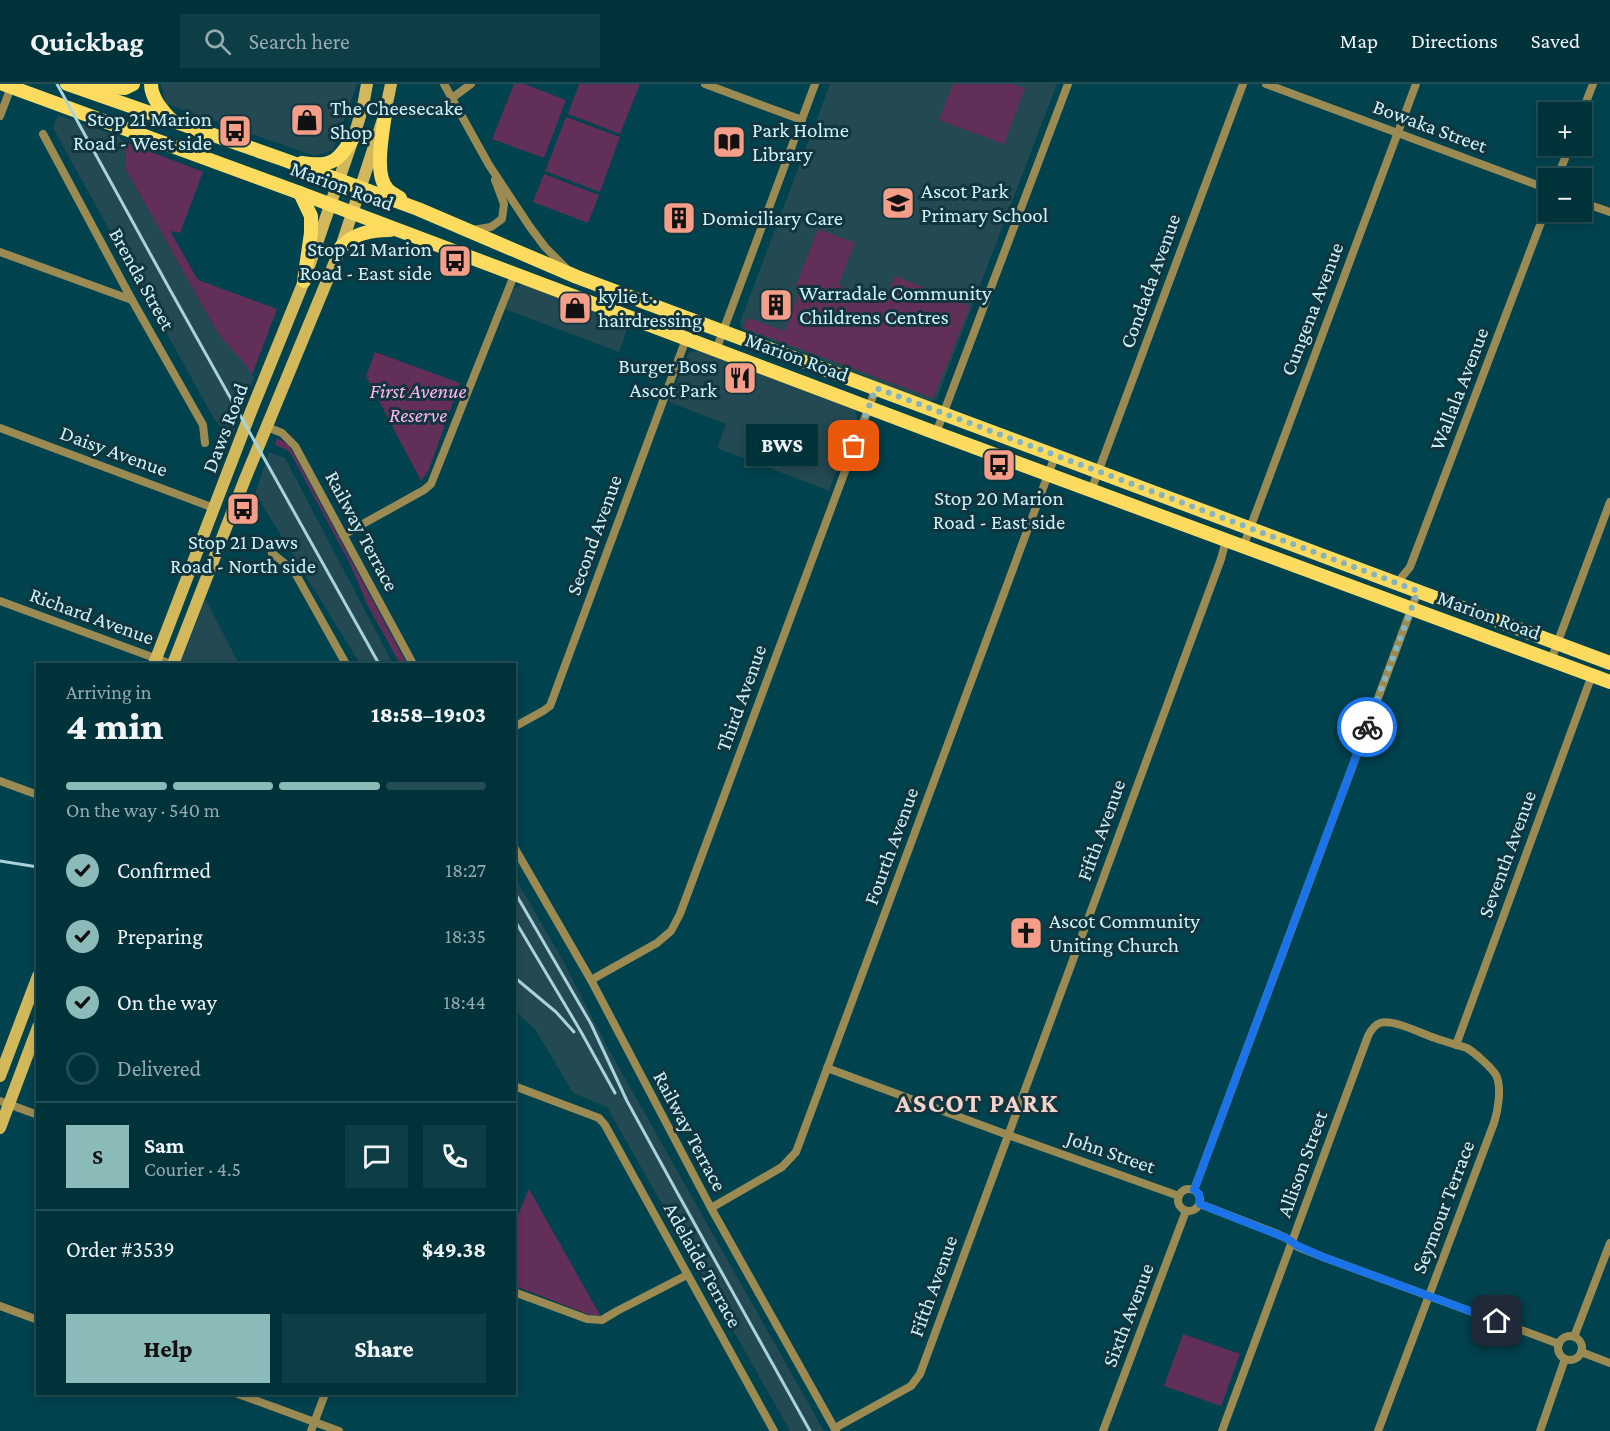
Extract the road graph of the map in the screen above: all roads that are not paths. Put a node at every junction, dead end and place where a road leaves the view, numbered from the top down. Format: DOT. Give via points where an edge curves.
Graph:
graph roads {
  1 [pos="67,84"];
  2 [pos="133,84"];
  3 [pos="151,84"];
  4 [pos="367,84"];
  5 [pos="391,84"];
  6 [pos="444,84"];
  7 [pos="471,84"];
  8 [pos="705,84"];
  9 [pos="815,84"];
  10 [pos="1068,84"];
  11 [pos="1243,84"];
  12 [pos="1266,84"];
  13 [pos="1416,84"];
  14 [pos="1593,84"];
  15 [pos="7,85"];
  16 [pos="452,98"];
  17 [pos="1586,102"];
  18 [pos="385,113"];
  19 [pos="0,116"];
  20 [pos="802,120"];
  21 [pos="174,123"];
  22 [pos="1398,133"];
  23 [pos="43,134"];
  24 [pos="354,135"];
  25 [pos="282,159"];
  26 [pos="489,165"];
  27 [pos="339,180"];
  28 [pos="1538,185"];
  29 [pos="360,189"];
  30 [pos="300,193"];
  31 [pos="330,204"];
  32 [pos="1592,206"];
  33 [pos="418,209"];
  34 [pos="1610,212"];
  35 [pos="353,213"];
  36 [pos="1541,222"];
  37 [pos="398,229"];
  38 [pos="468,231"];
  39 [pos="341,247"];
  40 [pos="0,252"];
  41 [pos="515,273"];
  42 [pos="572,274"];
  43 [pos="304,281"];
  44 [pos="132,300"];
  45 [pos="722,331"];
  46 [pos="686,339"];
  47 [pos="716,350"];
  48 [pos="876,388"];
  49 [pos="869,406"];
  50 [pos="943,413"];
  51 [pos="267,427"];
  52 [pos="0,428"];
  53 [pos="936,433"];
  54 [pos="205,442"];
  55 [pos="1055,456"];
  56 [pos="1098,472"];
  57 [pos="1048,474"];
  58 [pos="1091,491"];
  59 [pos="1610,502"];
  60 [pos="214,508"];
  61 [pos="1250,528"];
  62 [pos="343,535"];
  63 [pos="1226,540"];
  64 [pos="1243,547"];
  65 [pos="272,553"];
  66 [pos="1397,583"];
  67 [pos="1418,591"];
  68 [pos="0,600"];
  69 [pos="1411,608"];
  70 [pos="1557,644"];
  71 [pos="1551,660"];
  72 [pos="155,662"];
  73 [pos="172,663"];
  74 [pos="345,663"];
  75 [pos="412,663"];
  76 [pos="1610,663"];
  77 [pos="1592,675"];
  78 [pos="1610,682"];
  79 [pos="516,726"];
  80 [pos="0,781"];
  81 [pos="36,794"];
  82 [pos="516,850"];
  83 [pos="591,980"];
  84 [pos="36,981"];
  85 [pos="36,1033"];
  86 [pos="1456,1044"];
  87 [pos="2,1062"];
  88 [pos="828,1068"];
  89 [pos="22,1070"];
  90 [pos="0,1076"];
  91 [pos="516,1087"];
  92 [pos="4,1102"];
  93 [pos="36,1113"];
  94 [pos="0,1128"];
  95 [pos="1008,1135"];
  96 [pos="1194,1190"];
  97 [pos="1179,1196"];
  98 [pos="1200,1204"];
  99 [pos="711,1208"];
  100 [pos="1186,1211"];
  101 [pos="1292,1242"];
  102 [pos="1610,1243"];
  103 [pos="687,1275"];
  104 [pos="516,1293"];
  105 [pos="1429,1296"];
  106 [pos="0,1306"];
  107 [pos="36,1319"];
  108 [pos="1574,1337"];
  109 [pos="1558,1344"];
  110 [pos="1581,1352"];
  111 [pos="1565,1359"];
  112 [pos="1610,1363"];
  113 [pos="241,1395"];
  114 [pos="325,1395"];
  115 [pos="315,1422"];
  116 [pos="835,1430"];
  117 [pos="311,1431"];
  118 [pos="339,1431"];
  119 [pos="774,1431"];
  120 [pos="1103,1431"];
  121 [pos="1222,1431"];
  122 [pos="1378,1431"];
  123 [pos="1540,1431"];
  1 -- 2 [label="main road" via="125,88"];
  1 -- 21 [label="main road, Marion Road"];
  3 -- 21 [label="main road" via="161,109"];
  4 -- 24 [label="main road, Daws Road"];
  5 -- 18 [label="main road, Daws Road"];
  6 -- 16 [label="street"];
  7 -- 16 [label="street"];
  8 -- 20 [label="street"];
  9 -- 20 [label="street"];
  10 -- 50 [label="street"];
  11 -- 56 [label="street, Condada Avenue"];
  12 -- 22 [label="street, Bowaka Street"];
  13 -- 22 [label="street, Cungena Avenue"];
  14 -- 17 [label="street"];
  15 -- 19 [label="street"];
  15 -- 30 [label="main road, Marion Road"];
  16 -- 26 [label="street"];
  18 -- 29 [label="main road, Daws Road"];
  18 -- 33 [label="main road" via="382,181 387,190"];
  20 -- 45 [label="street"];
  21 -- 25 [label="main road, Marion Road"];
  22 -- 28 [label="street, Bowaka Street"];
  22 -- 61 [label="street, Cungena Avenue"];
  23 -- 44 [label="street, Brenda Street"];
  24 -- 25 [label="main road" via="342,155 333,161 310,164"];
  24 -- 27 [label="main road, Daws Road"];
  25 -- 27 [label="main road, Marion Road"];
  26 -- 38 [label="street" via="504,204 502,219 491,227"];
  26 -- 42 [label="street" via="545,247"];
  27 -- 29 [label="main road, Marion Road"];
  27 -- 31 [label="main road, Daws Road"];
  29 -- 33 [label="main road, Marion Road"];
  29 -- 35 [label="main road, Daws Road"];
  30 -- 31 [label="main road, Marion Road"];
  30 -- 43 [label="main road" via="311,216"];
  31 -- 35 [label="main road, Marion Road"];
  31 -- 43 [label="main road, Daws Road"];
  32 -- 34 [label="street"];
  33 -- 38 [label="main road, Marion Road"];
  35 -- 37 [label="main road, Marion Road"];
  35 -- 39 [label="main road, Daws Road"];
  36 -- 66 [label="street, Wallala Avenue" via="1410,567"];
  37 -- 39 [label="main road" via="363,233"];
  37 -- 41 [label="main road, Marion Road"];
  38 -- 42 [label="main road, Marion Road"];
  39 -- 51 [label="main road, Daws Road"];
  40 -- 44 [label="street"];
  41 -- 46 [label="main road, Marion Road"];
  41 -- 62 [label="street" via="431,484"];
  42 -- 45 [label="main road, Marion Road"];
  43 -- 60 [label="main road, Daws Road"];
  44 -- 54 [label="street, Brenda Street" via="203,425"];
  45 -- 47 [label="street"];
  45 -- 48 [label="main road, Marion Road"];
  46 -- 47 [label="main road, Marion Road"];
  46 -- 79 [label="street, Second Avenue" via="550,706"];
  47 -- 49 [label="main road, Marion Road"];
  48 -- 49 [label="street, Third Avenue"];
  48 -- 50 [label="main road, Marion Road"];
  49 -- 53 [label="main road, Marion Road"];
  49 -- 83 [label="street, Third Avenue" via="680,914 657,943"];
  50 -- 53 [label="street"];
  50 -- 55 [label="main road, Marion Road"];
  51 -- 62 [label="street, Railway Terrace" via="282,433 295,446"];
  51 -- 73 [label="main road, Daws Road"];
  52 -- 60 [label="street, Daisy Avenue"];
  53 -- 57 [label="main road, Marion Road"];
  55 -- 56 [label="main road, Marion Road"];
  55 -- 57 [label="street, Fourth Avenue"];
  56 -- 58 [label="street, Condada Avenue"];
  56 -- 61 [label="main road, Marion Road"];
  57 -- 58 [label="main road, Marion Road"];
  57 -- 88 [label="street, Fourth Avenue"];
  58 -- 63 [label="main road, Marion Road"];
  59 -- 70 [label="street"];
  60 -- 72 [label="main road, Daws Road"];
  61 -- 64 [label="street, Cungena Avenue"];
  61 -- 66 [label="main road, Marion Road"];
  62 -- 75 [label="street, Railway Terrace"];
  63 -- 64 [label="main road, Marion Road"];
  63 -- 95 [label="street, Fifth Avenue"];
  64 -- 69 [label="main road, Marion Road"];
  65 -- 74 [label="street" via="294,571"];
  66 -- 67 [label="main road, Marion Road"];
  67 -- 69 [label="street"];
  67 -- 70 [label="main road, Marion Road"];
  68 -- 72 [label="street, Richard Avenue"];
  69 -- 71 [label="main road, Marion Road"];
  69 -- 96 [label="street"];
  70 -- 71 [label="street"];
  70 -- 76 [label="main road, Marion Road"];
  71 -- 77 [label="main road, Marion Road"];
  77 -- 78 [label="main road, Marion Road"];
  77 -- 86 [label="street, Seventh Avenue"];
  80 -- 81 [label="street"];
  82 -- 83 [label="street, Railway Terrace"];
  83 -- 99 [label="street, Railway Terrace"];
  84 -- 87 [label="main road"];
  85 -- 89 [label="main road"];
  86 -- 101 [label="street, Allison Street" via="1388,1022 1371,1029"];
  86 -- 105 [label="street, Seymour Terrace" via="1473,1052 1496,1075 1498,1105"];
  87 -- 89 [label="street"];
  87 -- 90 [label="main road"];
  88 -- 95 [label="street, John Street"];
  88 -- 99 [label="street, Fourth Avenue" via="796,1152 782,1167"];
  89 -- 92 [label="main road"];
  91 -- 103 [label="street, Adelaide Terrace" via="598,1118 605,1125"];
  92 -- 93 [label="street"];
  92 -- 94 [label="main road"];
  95 -- 97 [label="street, John Street"];
  95 -- 116 [label="street, Fifth Avenue" via="920,1374 911,1386"];
  96 -- 97 [label="street" via="1185,1190"];
  96 -- 98 [label="street" via="1199,1194"];
  97 -- 100 [label="street" via="1179,1205"];
  98 -- 100 [label="street" via="1194,1211"];
  98 -- 101 [label="street"];
  99 -- 116 [label="street, Railway Terrace"];
  100 -- 120 [label="street, Sixth Avenue"];
  101 -- 105 [label="street"];
  101 -- 121 [label="street, Allison Street"];
  102 -- 108 [label="street"];
  103 -- 104 [label="street" via="602,1320 587,1319"];
  103 -- 119 [label="street, Adelaide Terrace"];
  105 -- 109 [label="street"];
  105 -- 122 [label="street, Seymour Terrace"];
  106 -- 107 [label="street"];
  108 -- 109 [label="street" via="1565,1337"];
  108 -- 110 [label="street" via="1580,1342"];
  109 -- 111 [label="street" via="1558,1352"];
  110 -- 111 [label="street"];
  110 -- 112 [label="street"];
  111 -- 123 [label="street"];
  113 -- 115 [label="street"];
  114 -- 115 [label="street"];
  115 -- 117 [label="street"];
  115 -- 118 [label="street"];
}
